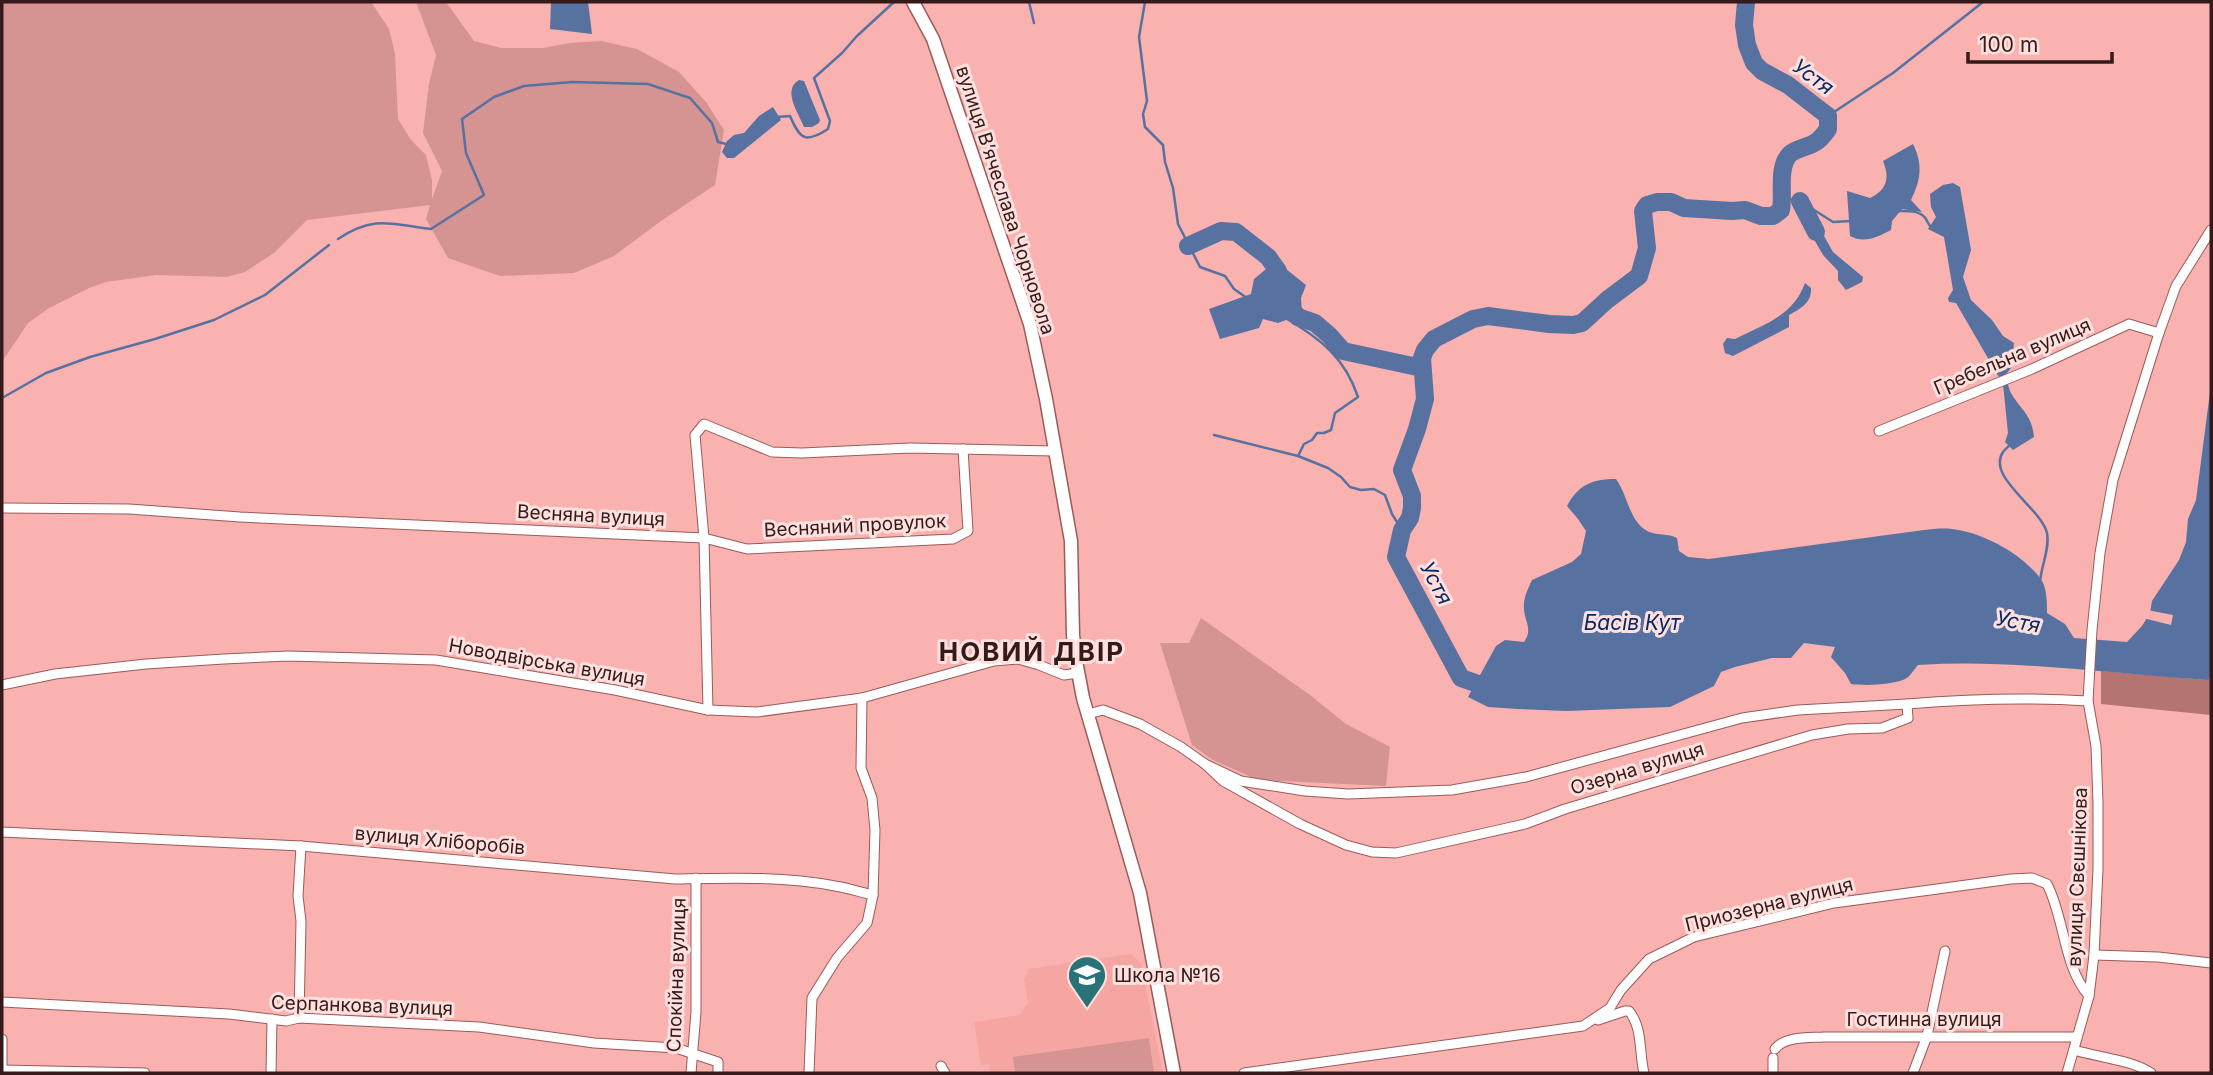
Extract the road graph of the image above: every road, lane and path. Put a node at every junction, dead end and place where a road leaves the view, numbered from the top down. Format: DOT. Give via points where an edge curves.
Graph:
graph roads {
  1 [pos="913,2"];
  2 [pos="2211,230"];
  3 [pos="2159,332"];
  4 [pos="1880,430"];
  5 [pos="964,449"];
  6 [pos="1056,451"];
  7 [pos="2,508"];
  8 [pos="704,538"];
  9 [pos="1078,673"];
  10 [pos="2,685"];
  11 [pos="862,698"];
  12 [pos="2088,701"];
  13 [pos="1907,704"];
  14 [pos="708,710"];
  15 [pos="1088,714"];
  16 [pos="1205,764"];
  17 [pos="2,832"];
  18 [pos="301,846"];
  19 [pos="696,878"];
  20 [pos="873,895"];
  21 [pos="1945,951"];
  22 [pos="2094,955"];
  23 [pos="2211,963"];
  24 [pos="2090,996"];
  25 [pos="2,1002"];
  26 [pos="299,1018"];
  27 [pos="272,1020"];
  28 [pos="1583,1026"];
  29 [pos="1927,1036"];
  30 [pos="2077,1037"];
  31 [pos="2,1039"];
  32 [pos="2074,1050"];
  33 [pos="691,1053"];
  34 [pos="2,1071"];
  35 [pos="145,1073"];
  36 [pos="271,1073"];
  37 [pos="691,1073"];
  38 [pos="718,1073"];
  39 [pos="809,1073"];
  40 [pos="1174,1073"];
  41 [pos="1244,1073"];
  42 [pos="1644,1073"];
  43 [pos="1773,1073"];
  44 [pos="1913,1073"];
  45 [pos="2067,1073"];
  46 [pos="2151,1073"];
  1 -- 6 [label="main road, вулиця Вʼячеслава Чорновола" via="933,39 1030,324"];
  2 -- 3 [label="street, вулиця Свєшнікова" via="2176,286"];
  3 -- 4 [label="street, Гребельна вулиця" via="2129,324"];
  3 -- 12 [label="street, вулиця Свєшнікова" via="2113,480 2100,553"];
  5 -- 6 [label="street"];
  5 -- 8 [label="street, Весняний провулок" via="968,531 953,539 747,549"];
  5 -- 8 [label="street" via="772,452 704,424 695,435"];
  6 -- 9 [label="main road, вулиця Вʼячеслава Чорновола" via="1071,541"];
  7 -- 8 [label="street, Весняна вулиця" via="129,509"];
  8 -- 14 [label="street"];
  9 -- 11 [label="street, Новодвірська вулиця" via="1064,675 1018,659"];
  9 -- 15 [label="main road, вулиця Вʼячеслава Чорновола"];
  10 -- 14 [label="street, Новодвірська вулиця" via="55,674 224,659 436,660"];
  11 -- 14 [label="street, Новодвірська вулиця" via="757,712"];
  11 -- 20 [label="street" via="861,768 872,798 875,831"];
  12 -- 13 [label="street" via="1967,699"];
  12 -- 22 [label="street, вулиця Свєшнікова" via="2096,746 2098,803"];
  13 -- 16 [label="street" via="1742,718 1526,777 1452,790 1305,791 1241,781"];
  13 -- 16 [label="street, Озерна вулиця" via="1908,718 1882,728 1812,735 1525,824 1396,853 1346,845 1300,824 1223,781"];
  15 -- 16 [label="street" via="1103,710 1140,724"];
  15 -- 40 [label="main road, вулиця Вʼячеслава Чорновола" via="1140,893"];
  17 -- 18 [label="street, вулиця Хліборобів"];
  18 -- 19 [label="street, вулиця Хліборобів"];
  18 -- 26 [label="street"];
  19 -- 20 [label="street, вулиця Хліборобів" via="796,881"];
  19 -- 33 [label="street, Спокійна вулиця" via="696,1012"];
  20 -- 39 [label="street" via="867,923 812,998"];
  21 -- 29 [label="street"];
  22 -- 23 [label="street"];
  22 -- 24 [label="street, вулиця Свєшнікова"];
  24 -- 28 [label="street, Приозерна вулиця" via="2079,984 2055,899 2047,884 2032,878 1845,901 1694,937 1649,959 1610,1008"];
  24 -- 30 [label="street, вулиця Свєшнікова"];
  25 -- 27 [label="street, Серпанкова вулиця"];
  26 -- 27 [label="street, Серпанкова вулиця"];
  26 -- 33 [label="street, Серпанкова вулиця" via="479,1027"];
  27 -- 36 [label="street"];
  28 -- 41 [label="street, Приозерна вулиця"];
  28 -- 42 [label="street" via="1629,1011 1639,1031"];
  29 -- 30 [label="street, Гостинна вулиця"];
  29 -- 43 [label="street, Гостинна вулиця" via="1794,1040 1779,1044"];
  29 -- 44 [label="street"];
  30 -- 32 [label="street, вулиця Свєшнікова"];
  31 -- 34 [label="street"];
  32 -- 45 [label="street, вулиця Свєшнікова"];
  32 -- 46 [label="street" via="2140,1066"];
  33 -- 37 [label="street, Спокійна вулиця"];
  33 -- 38 [label="street, Серпанкова вулиця" via="719,1062"];
  34 -- 35 [label="street"];
}
